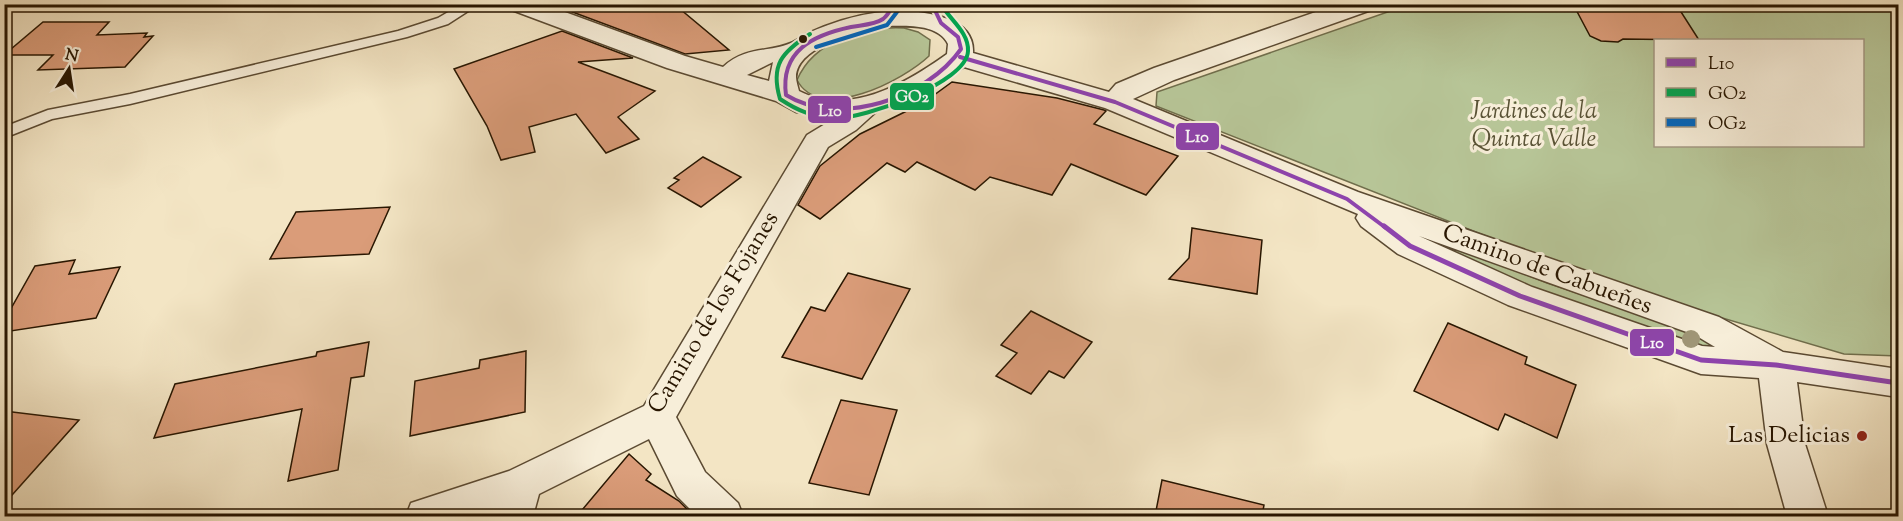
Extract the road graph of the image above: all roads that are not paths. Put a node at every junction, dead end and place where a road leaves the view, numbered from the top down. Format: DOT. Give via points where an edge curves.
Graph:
graph roads {
  1 [pos="472,4"];
  2 [pos="518,4"];
  3 [pos="1365,4"];
  4 [pos="889,11"];
  5 [pos="937,14"];
  6 [pos="797,51"];
  7 [pos="960,57"];
  8 [pos="728,78"];
  9 [pos="796,100"];
  10 [pos="1115,102"];
  11 [pos="866,107"];
  12 [pos="5,133"];
  13 [pos="817,141"];
  14 [pos="1776,365"];
  15 [pos="1899,383"];
  16 [pos="657,417"];
  17 [pos="517,500"];
  18 [pos="426,516"];
  19 [pos="723,516"];
  20 [pos="1806,516"];
  1 -- 12 [label="lane" via="443,21 402,34 48,115"];
  2 -- 8 [label="street"];
  3 -- 10 [label="street" via="1164,74 1126,90"];
  4 -- 5 [label="street" via="916,20"];
  4 -- 6 [label="street" via="828,34"];
  5 -- 7 [label="street" via="960,42"];
  6 -- 8 [label="street" via="749,61"];
  6 -- 9 [label="street" via="780,78"];
  7 -- 10 [label="street, Camino de Cabueñes"];
  7 -- 11 [label="street" via="927,79"];
  8 -- 9 [label="street"];
  9 -- 11 [label="street" via="848,110"];
  9 -- 13 [label="street" via="817,118"];
  10 -- 14 [label="street, Camino de Cabueñes" via="1347,199 1410,246 1520,296 1701,360"];
  11 -- 13 [label="street, Camino de los Fojanes"];
  13 -- 16 [label="street, Camino de los Fojanes"];
  14 -- 15 [label="street, Camino de Cabueñes"];
  14 -- 20 [label="street" via="1786,444"];
  16 -- 17 [label="street, Camino de los Fojanes"];
  16 -- 19 [label="street" via="691,484"];
  17 -- 18 [label="street, Camino de los Fojanes"];
}
